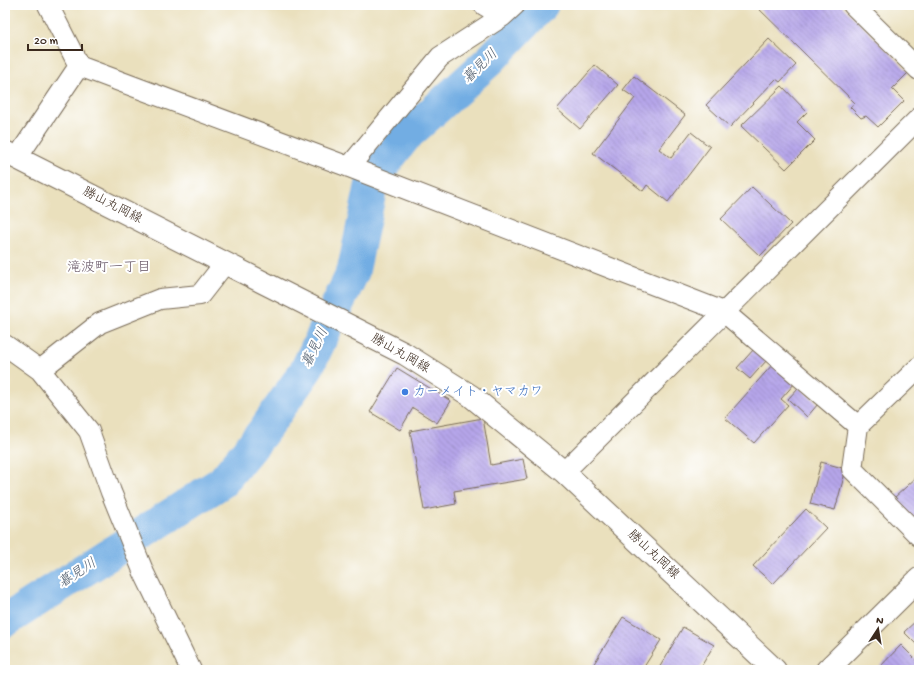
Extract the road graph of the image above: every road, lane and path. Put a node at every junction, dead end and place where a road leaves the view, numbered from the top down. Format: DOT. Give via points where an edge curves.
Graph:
graph roads {
  1 [pos="48,5"];
  2 [pos="484,5"];
  3 [pos="853,5"];
  4 [pos="509,11"];
  5 [pos="79,66"];
  6 [pos="919,70"];
  7 [pos="919,118"];
  8 [pos="11,155"];
  9 [pos="354,169"];
  10 [pos="225,263"];
  11 [pos="724,312"];
  12 [pos="5,344"];
  13 [pos="919,367"];
  14 [pos="40,370"];
  15 [pos="858,426"];
  16 [pos="564,472"];
  17 [pos="919,536"];
  18 [pos="919,579"];
  19 [pos="190,670"];
  20 [pos="775,670"];
  21 [pos="828,670"];
  1 -- 5 [label="street"];
  2 -- 4 [label="street"];
  3 -- 6 [label="street"];
  4 -- 9 [label="street" via="440,57"];
  5 -- 8 [label="street"];
  5 -- 9 [label="street"];
  7 -- 11 [label="street"];
  8 -- 10 [label="main road, 勝山丸岡線"];
  9 -- 11 [label="street"];
  10 -- 14 [label="street" via="200,295 160,299 100,323"];
  10 -- 16 [label="main road, 勝山丸岡線" via="405,354 470,396"];
  11 -- 15 [label="street"];
  11 -- 16 [label="street"];
  12 -- 14 [label="street"];
  13 -- 15 [label="street"];
  14 -- 19 [label="street" via="89,431 144,573"];
  15 -- 17 [label="street" via="852,469"];
  16 -- 20 [label="main road, 勝山丸岡線"];
  18 -- 21 [label="main road"];
}
